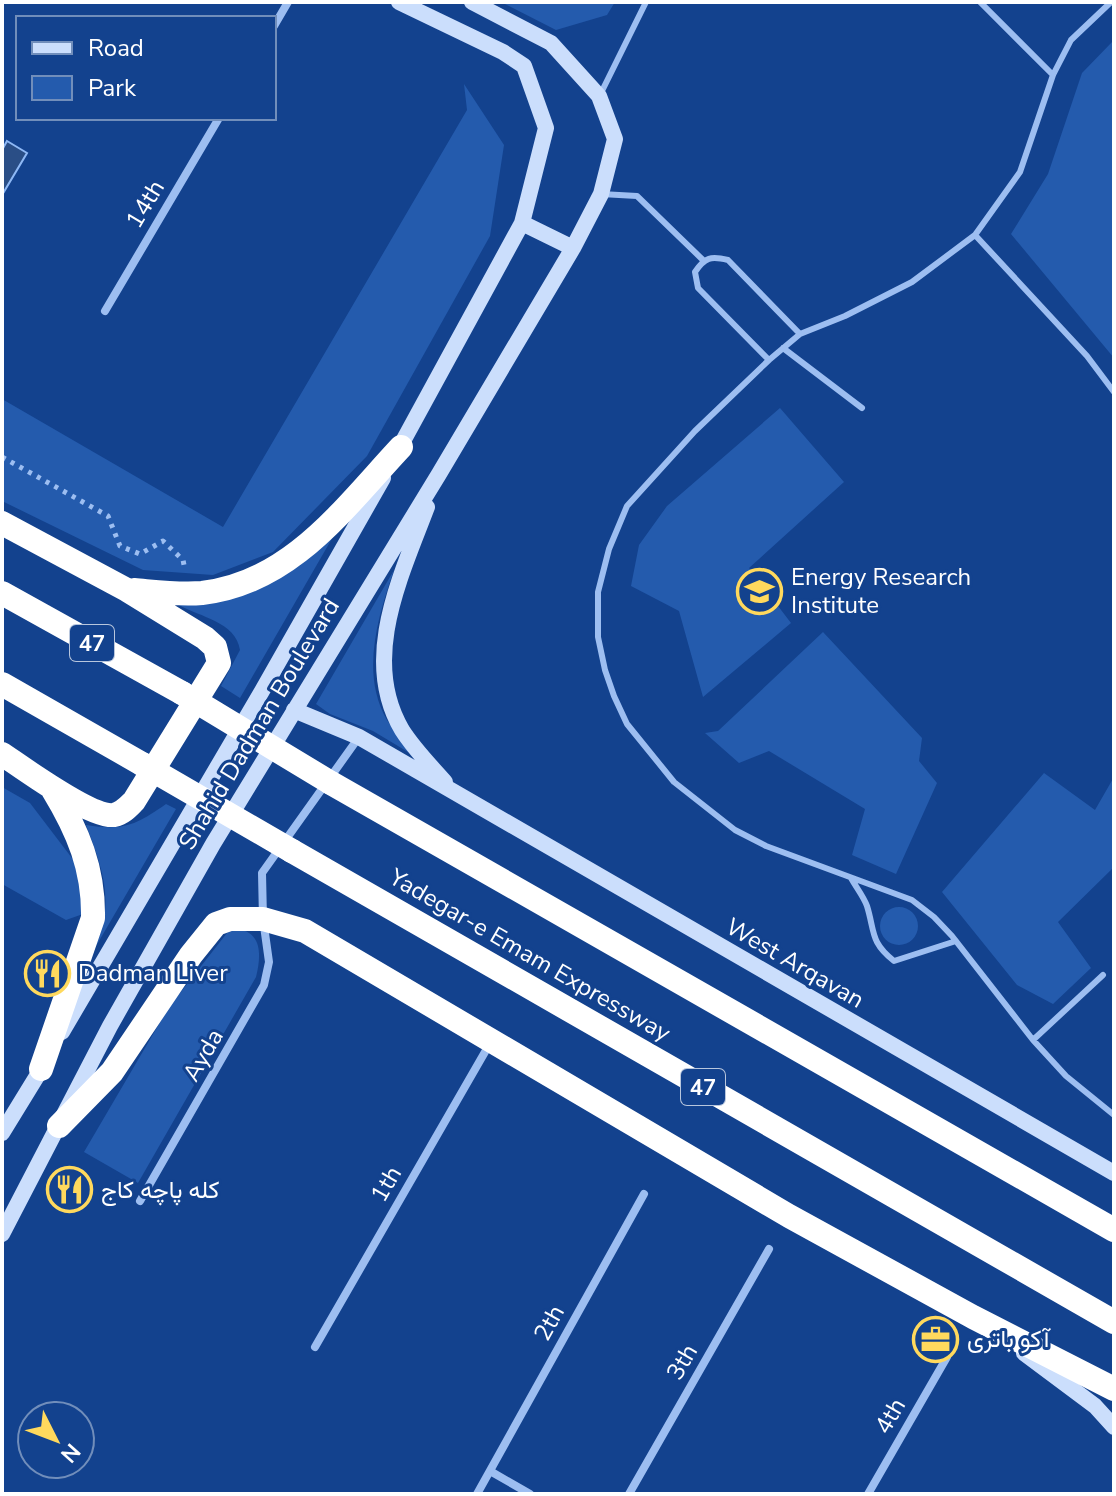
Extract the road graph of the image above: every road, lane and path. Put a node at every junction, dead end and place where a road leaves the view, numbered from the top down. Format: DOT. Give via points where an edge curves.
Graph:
graph roads {
  1 [pos="288,2"];
  2 [pos="399,2"];
  3 [pos="472,2"];
  4 [pos="646,2"];
  5 [pos="980,2"];
  6 [pos="1111,2"];
  7 [pos="276,23"];
  8 [pos="1053,75"];
  9 [pos="599,96"];
  10 [pos="218,120"];
  11 [pos="601,194"];
  12 [pos="522,223"];
  13 [pos="975,235"];
  14 [pos="573,248"];
  15 [pos="703,260"];
  16 [pos="105,311"];
  17 [pos="800,334"];
  18 [pos="783,348"];
  19 [pos="769,360"];
  20 [pos="1114,392"];
  21 [pos="862,408"];
  22 [pos="401,447"];
  23 [pos="2,457"];
  24 [pos="439,474"];
  25 [pos="2,523"];
  26 [pos="127,590"];
  27 [pos="2,593"];
  28 [pos="191,593"];
  29 [pos="2,684"];
  30 [pos="294,710"];
  31 [pos="359,737"];
  32 [pos="2,754"];
  33 [pos="52,788"];
  34 [pos="454,792"];
  35 [pos="851,878"];
  36 [pos="263,919"];
  37 [pos="956,941"];
  38 [pos="1103,975"];
  39 [pos="492,1040"];
  40 [pos="1033,1040"];
  41 [pos="41,1069"];
  42 [pos="1114,1115"];
  43 [pos="59,1126"];
  44 [pos="2,1133"];
  45 [pos="1114,1173"];
  46 [pos="644,1194"];
  47 [pos="140,1201"];
  48 [pos="1114,1230"];
  49 [pos="2,1234"];
  50 [pos="769,1249"];
  51 [pos="973,1317"];
  52 [pos="1114,1322"];
  53 [pos="315,1347"];
  54 [pos="947,1357"];
  55 [pos="1114,1389"];
  56 [pos="1114,1427"];
  57 [pos="490,1471"];
  58 [pos="477,1494"];
  59 [pos="530,1494"];
  60 [pos="629,1494"];
  61 [pos="868,1494"];
  1 -- 7 [label="street"];
  2 -- 12 [label="main road, Shahid Dadman Boulevard" via="524,66 546,128"];
  3 -- 9 [label="main road" via="551,43"];
  4 -- 9 [label="lane"];
  5 -- 8 [label="lane"];
  6 -- 8 [label="lane" via="1071,40"];
  8 -- 13 [label="lane" via="1020,172"];
  9 -- 11 [label="main road, Shahid Dadman Boulevard" via="615,139"];
  10 -- 16 [label="street, 14th"];
  11 -- 14 [label="main road, Shahid Dadman Boulevard"];
  11 -- 15 [label="lane" via="637,196"];
  12 -- 14 [label="main road"];
  12 -- 22 [label="main road, Shahid Dadman Boulevard"];
  13 -- 17 [label="lane" via="912,282"];
  13 -- 20 [label="lane"];
  14 -- 24 [label="main road, Shahid Dadman Boulevard"];
  15 -- 17 [label="lane" via="728,260"];
  15 -- 19 [label="lane" via="695,272 698,288"];
  17 -- 18 [label="lane"];
  18 -- 19 [label="lane"];
  18 -- 21 [label="lane"];
  19 -- 35 [label="lane" via="627,506 598,592 598,637 627,724 674,782 735,830"];
  22 -- 28 [label="highway" via="310,545 287,562 237,585"];
  22 -- 41 [label="main road, Shahid Dadman Boulevard"];
  23 -- 28 [label="path" via="108,516 120,546 140,554 163,541 183,560"];
  24 -- 30 [label="main road, Shahid Dadman Boulevard"];
  24 -- 34 [label="main road, West Arqavan" via="396,589 384,673 402,729"];
  25 -- 26 [label="highway"];
  26 -- 28 [label="highway"];
  26 -- 33 [label="highway" via="205,638 215,647 219,663 123,812 110,816"];
  27 -- 48 [label="highway, 47, bridge"];
  29 -- 52 [label="highway, Yadegar-e Emam Expressway / 47, bridge"];
  30 -- 31 [label="main road, West Arqavan"];
  30 -- 43 [label="main road, Shahid Dadman Boulevard" via="117,1013"];
  31 -- 34 [label="main road, West Arqavan"];
  31 -- 36 [label="street, Ayda" via="262,873"];
  32 -- 33 [label="highway"];
  33 -- 41 [label="highway" via="75,826 94,899 93,918"];
  34 -- 45 [label="main road, West Arqavan"];
  35 -- 37 [label="lane" via="912,900"];
  35 -- 37 [label="lane" via="866,904 873,937 894,961"];
  36 -- 39 [label="highway" via="305,931"];
  36 -- 43 [label="highway" via="216,924 112,1072"];
  36 -- 47 [label="street, Ayda" via="269,962 264,985"];
  37 -- 40 [label="lane"];
  38 -- 40 [label="lane"];
  39 -- 51 [label="highway" via="789,1216"];
  39 -- 53 [label="street, 1th"];
  40 -- 42 [label="lane"];
  41 -- 44 [label="main road, Shahid Dadman Boulevard"];
  43 -- 49 [label="main road, Shahid Dadman Boulevard"];
  46 -- 57 [label="street, 2th"];
  50 -- 60 [label="street, 3th"];
  51 -- 55 [label="highway"];
  51 -- 56 [label="main road" via="1071,1387"];
  54 -- 61 [label="street, 4th"];
  57 -- 58 [label="street, 2th"];
  57 -- 59 [label="street"];
}
